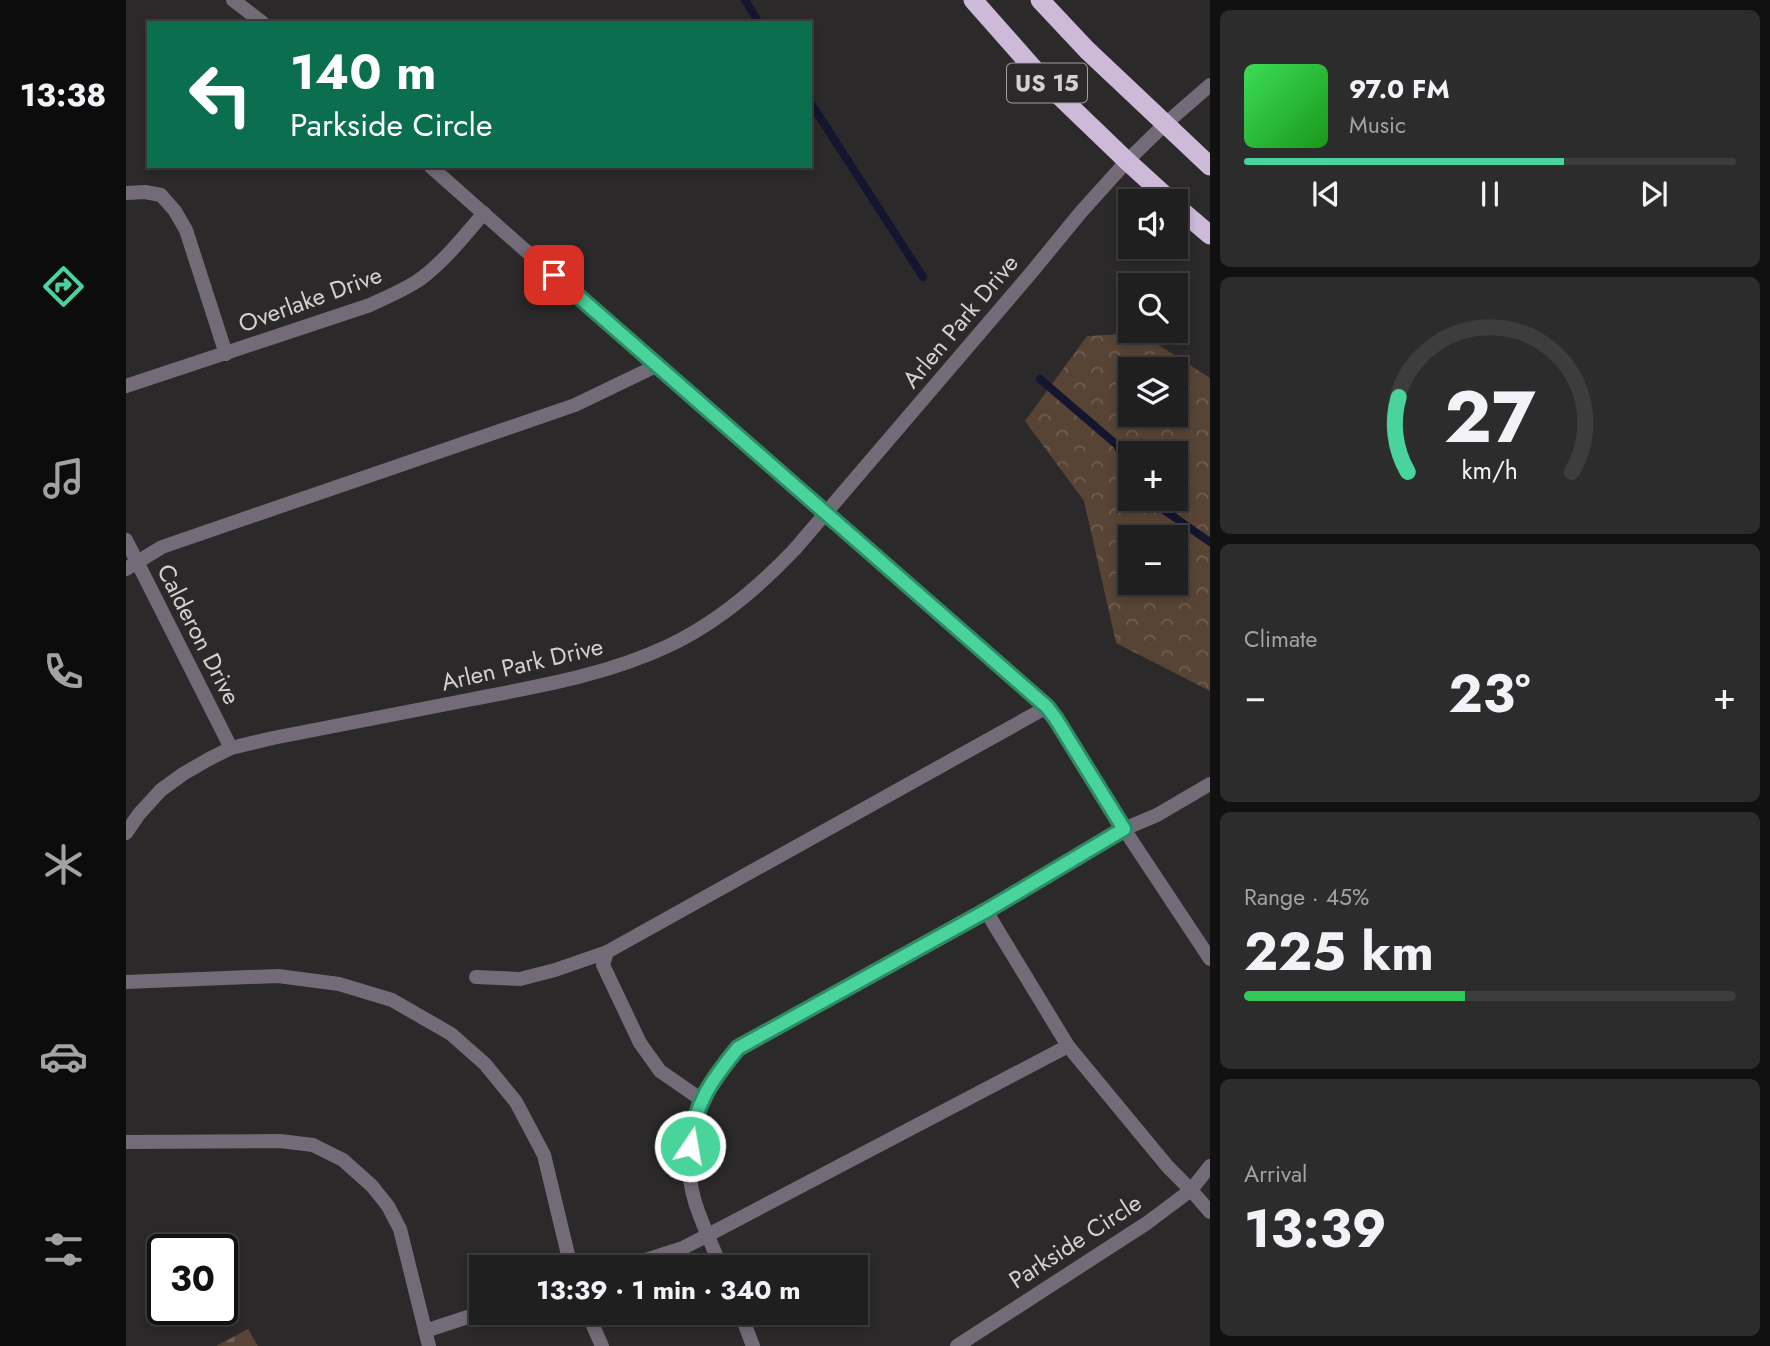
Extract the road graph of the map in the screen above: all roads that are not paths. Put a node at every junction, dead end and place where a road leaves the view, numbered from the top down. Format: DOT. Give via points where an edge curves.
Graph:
graph roads {
  1 [pos="233,0"];
  2 [pos="973,0"];
  3 [pos="1040,0"];
  4 [pos="260,21"];
  5 [pos="1210,85"];
  6 [pos="1164,124"];
  7 [pos="1127,161"];
  8 [pos="1210,166"];
  9 [pos="432,168"];
  10 [pos="1158,189"];
  11 [pos="126,193"];
  12 [pos="484,213"];
  13 [pos="1188,217"];
  14 [pos="1210,236"];
  15 [pos="226,354"];
  16 [pos="656,366"];
  17 [pos="126,386"];
  18 [pos="827,513"];
  19 [pos="126,540"];
  20 [pos="132,565"];
  21 [pos="1047,707"];
  22 [pos="231,748"];
  23 [pos="1210,784"];
  24 [pos="1124,829"];
  25 [pos="126,833"];
  26 [pos="986,911"];
  27 [pos="607,952"];
  28 [pos="1210,959"];
  29 [pos="476,977"];
  30 [pos="126,982"];
  31 [pos="1068,1046"];
  32 [pos="702,1100"];
  33 [pos="126,1142"];
  34 [pos="1210,1166"];
  35 [pos="1191,1190"];
  36 [pos="1210,1212"];
  37 [pos="708,1235"];
  38 [pos="568,1255"];
  39 [pos="661,1255"];
  40 [pos="716,1255"];
  41 [pos="469,1317"];
  42 [pos="593,1325"];
  43 [pos="745,1325"];
  44 [pos="425,1331"];
  45 [pos="429,1346"];
  46 [pos="602,1346"];
  47 [pos="753,1346"];
  48 [pos="957,1346"];
  1 -- 4 [label="street"];
  2 -- 7 [label="highway, US 15" via="1049,86"];
  3 -- 6 [label="highway, US 15"];
  5 -- 6 [label="street, Arlen Park Drive"];
  6 -- 7 [label="street, Arlen Park Drive"];
  6 -- 8 [label="highway, US 15"];
  7 -- 10 [label="highway, US 15"];
  7 -- 18 [label="street, Arlen Park Drive"];
  9 -- 12 [label="street"];
  11 -- 15 [label="street" via="161,195 175,211 186,230"];
  12 -- 15 [label="street, Overlake Drive" via="441,261 399,292"];
  12 -- 16 [label="street"];
  13 -- 14 [label="highway"];
  15 -- 17 [label="street, Overlake Drive"];
  16 -- 18 [label="street"];
  16 -- 20 [label="street" via="575,405 162,547"];
  18 -- 21 [label="street"];
  18 -- 22 [label="street, Arlen Park Drive" via="772,574 724,613 668,646 617,667 563,682"];
  19 -- 20 [label="street, Calderon Drive"];
  20 -- 22 [label="street, Calderon Drive"];
  21 -- 24 [label="street"];
  21 -- 27 [label="street"];
  22 -- 25 [label="street, Arlen Park Drive" via="161,790"];
  23 -- 24 [label="street"];
  24 -- 26 [label="street"];
  24 -- 28 [label="street"];
  26 -- 31 [label="street"];
  26 -- 32 [label="street" via="738,1048"];
  27 -- 29 [label="street" via="520,979"];
  27 -- 32 [label="street" via="603,965 640,1043 660,1071"];
  30 -- 38 [label="street" via="278,976 338,984 392,1000 452,1034 516,1102 544,1156"];
  31 -- 35 [label="street"];
  31 -- 37 [label="street"];
  32 -- 37 [label="street" via="692,1125 690,1170"];
  33 -- 44 [label="street" via="280,1141 313,1145 343,1160 372,1186 400,1229"];
  34 -- 35 [label="street, Parkside Circle"];
  35 -- 36 [label="street"];
  35 -- 48 [label="street, Parkside Circle"];
  37 -- 39 [label="street"];
  37 -- 40 [label="street"];
  41 -- 44 [label="street"];
  42 -- 46 [label="street"];
  43 -- 47 [label="street"];
  44 -- 45 [label="street"];
}
